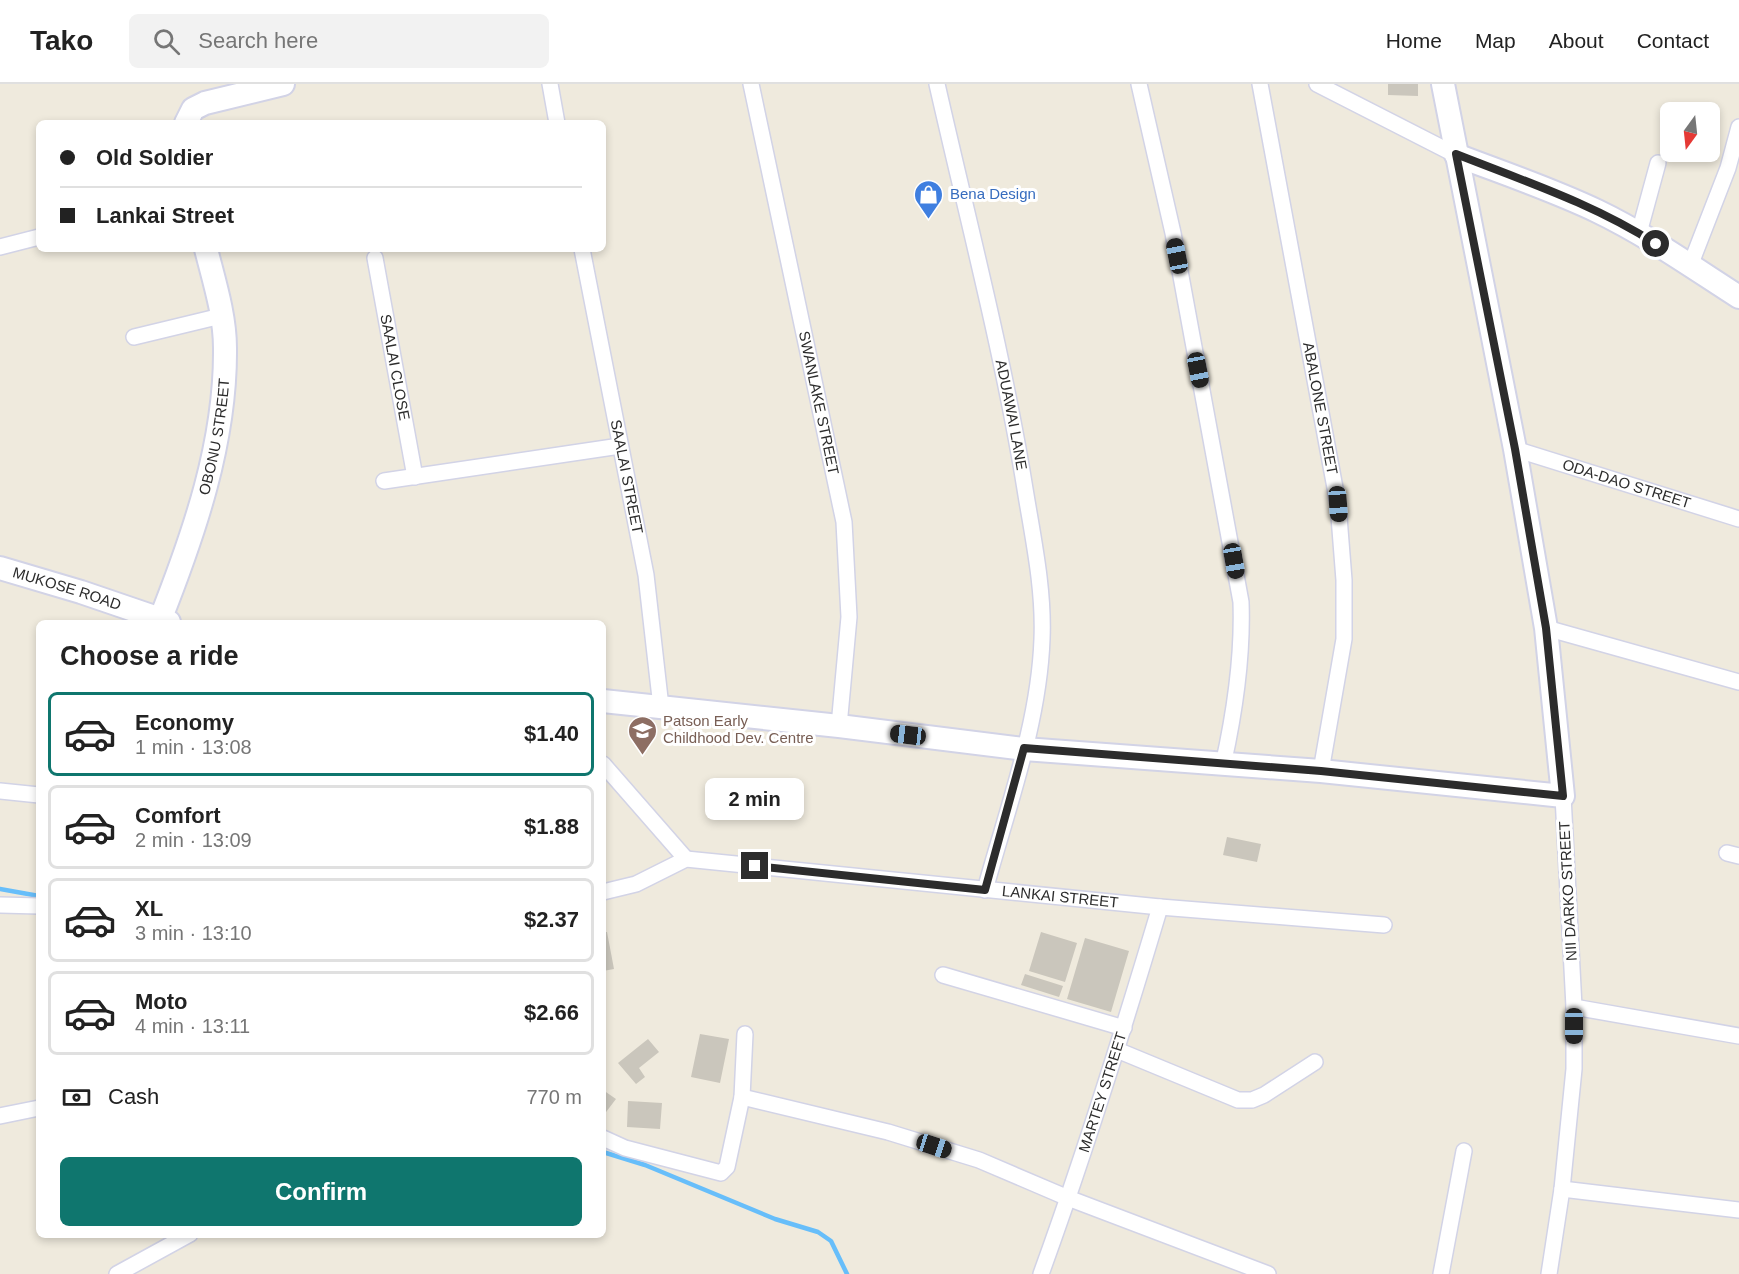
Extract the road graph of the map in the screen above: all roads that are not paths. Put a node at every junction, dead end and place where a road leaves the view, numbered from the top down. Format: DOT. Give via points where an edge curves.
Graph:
graph roads {
  1 [pos="283,84"];
  2 [pos="550,84"];
  3 [pos="750,84"];
  4 [pos="937,84"];
  5 [pos="1139,84"];
  6 [pos="1260,84"];
  7 [pos="1317,84"];
  8 [pos="1443,84"];
  9 [pos="188,120"];
  10 [pos="556,120"];
  11 [pos="1739,127"];
  12 [pos="1456,154"];
  13 [pos="1658,163"];
  14 [pos="1733,169"];
  15 [pos="1639,233"];
  16 [pos="36,238"];
  17 [pos="0,247"];
  18 [pos="207,252"];
  19 [pos="583,252"];
  20 [pos="375,258"];
  21 [pos="1690,266"];
  22 [pos="1739,297"];
  23 [pos="221,316"];
  24 [pos="134,337"];
  25 [pos="620,446"];
  26 [pos="1515,449"];
  27 [pos="416,477"];
  28 [pos="384,481"];
  29 [pos="1739,519"];
  30 [pos="0,568"];
  31 [pos="161,620"];
  32 [pos="164,620"];
  33 [pos="1546,628"];
  34 [pos="1739,682"];
  35 [pos="606,701"];
  36 [pos="661,707"];
  37 [pos="839,726"];
  38 [pos="1024,748"];
  39 [pos="1223,765"];
  40 [pos="606,767"];
  41 [pos="1321,771"];
  42 [pos="0,791"];
  43 [pos="36,795"];
  44 [pos="1563,796"];
  45 [pos="686,859"];
  46 [pos="985,890"];
  47 [pos="606,891"];
  48 [pos="0,904"];
  49 [pos="36,906"];
  50 [pos="1160,907"];
  51 [pos="1383,925"];
  52 [pos="943,975"];
  53 [pos="1574,1007"];
  54 [pos="1124,1028"];
  55 [pos="746,1034"];
  56 [pos="1739,1036"];
  57 [pos="1116,1050"];
  58 [pos="1315,1062"];
  59 [pos="742,1097"];
  60 [pos="36,1109"];
  61 [pos="0,1116"];
  62 [pos="606,1139"];
  63 [pos="1464,1151"];
  64 [pos="1562,1189"];
  65 [pos="1068,1198"];
  66 [pos="1739,1209"];
  67 [pos="183,1238"];
  68 [pos="117,1274"];
  69 [pos="1041,1274"];
  70 [pos="1268,1274"];
  71 [pos="1441,1274"];
  72 [pos="1549,1274"];
  1 -- 9 [label="street" via="205,104 193,110"];
  2 -- 10 [label="street"];
  3 -- 37 [label="street, SWANLAKE STREET" via="844,522 849,617"];
  4 -- 38 [label="street, ADUAWAI LANE" via="1017,436 1042,594 1040,665"];
  5 -- 39 [label="street" via="1173,233 1241,602 1239,677"];
  6 -- 41 [label="street, ABALONE STREET" via="1338,504 1344,639"];
  7 -- 12 [label="street"];
  8 -- 12 [label="street, NII DARKO STREET"];
  11 -- 14 [label="street"];
  12 -- 15 [label="street" via="1559,194"];
  12 -- 26 [label="street, NII DARKO STREET"];
  13 -- 15 [label="street"];
  14 -- 21 [label="street"];
  15 -- 21 [label="street"];
  16 -- 17 [label="street"];
  18 -- 23 [label="street, OBONU STREET"];
  19 -- 25 [label="street, SAALAI STREET"];
  20 -- 27 [label="street, SAALAI CLOSE"];
  21 -- 22 [label="street"];
  23 -- 24 [label="street"];
  23 -- 32 [label="street, OBONU STREET" via="225,348 217,441"];
  25 -- 27 [label="street"];
  25 -- 36 [label="street, SAALAI STREET" via="646,575"];
  26 -- 29 [label="street, ODA-DAO STREET"];
  26 -- 33 [label="street, NII DARKO STREET"];
  27 -- 28 [label="street"];
  30 -- 31 [label="street, MUKOSE ROAD"];
  33 -- 34 [label="street"];
  33 -- 44 [label="street, NII DARKO STREET"];
  35 -- 36 [label="street"];
  36 -- 37 [label="street"];
  37 -- 38 [label="street"];
  38 -- 39 [label="street"];
  38 -- 46 [label="street, ADUAWAI LANE"];
  39 -- 41 [label="street"];
  40 -- 45 [label="street"];
  41 -- 44 [label="street"];
  42 -- 43 [label="street"];
  44 -- 53 [label="street, NII DARKO STREET"];
  45 -- 46 [label="street, LANKAI STREET"];
  45 -- 47 [label="street" via="636,884"];
  46 -- 50 [label="street, LANKAI STREET"];
  48 -- 49 [label="street"];
  50 -- 51 [label="street, LANKAI STREET"];
  50 -- 54 [label="street, MARTEY STREET"];
  52 -- 54 [label="street"];
  53 -- 56 [label="street"];
  53 -- 64 [label="street, NII DARKO STREET" via="1574,1069"];
  54 -- 57 [label="street, MARTEY STREET"];
  55 -- 59 [label="street"];
  57 -- 58 [label="street" via="1238,1100 1264,1095"];
  57 -- 65 [label="street, MARTEY STREET"];
  59 -- 62 [label="street" via="727,1167 721,1173"];
  59 -- 65 [label="street" via="888,1132 979,1160"];
  60 -- 61 [label="street"];
  63 -- 71 [label="street"];
  64 -- 66 [label="street"];
  64 -- 72 [label="street, NII DARKO STREET"];
  65 -- 69 [label="street, MARTEY STREET"];
  65 -- 70 [label="street"];
  67 -- 68 [label="street"];
}
